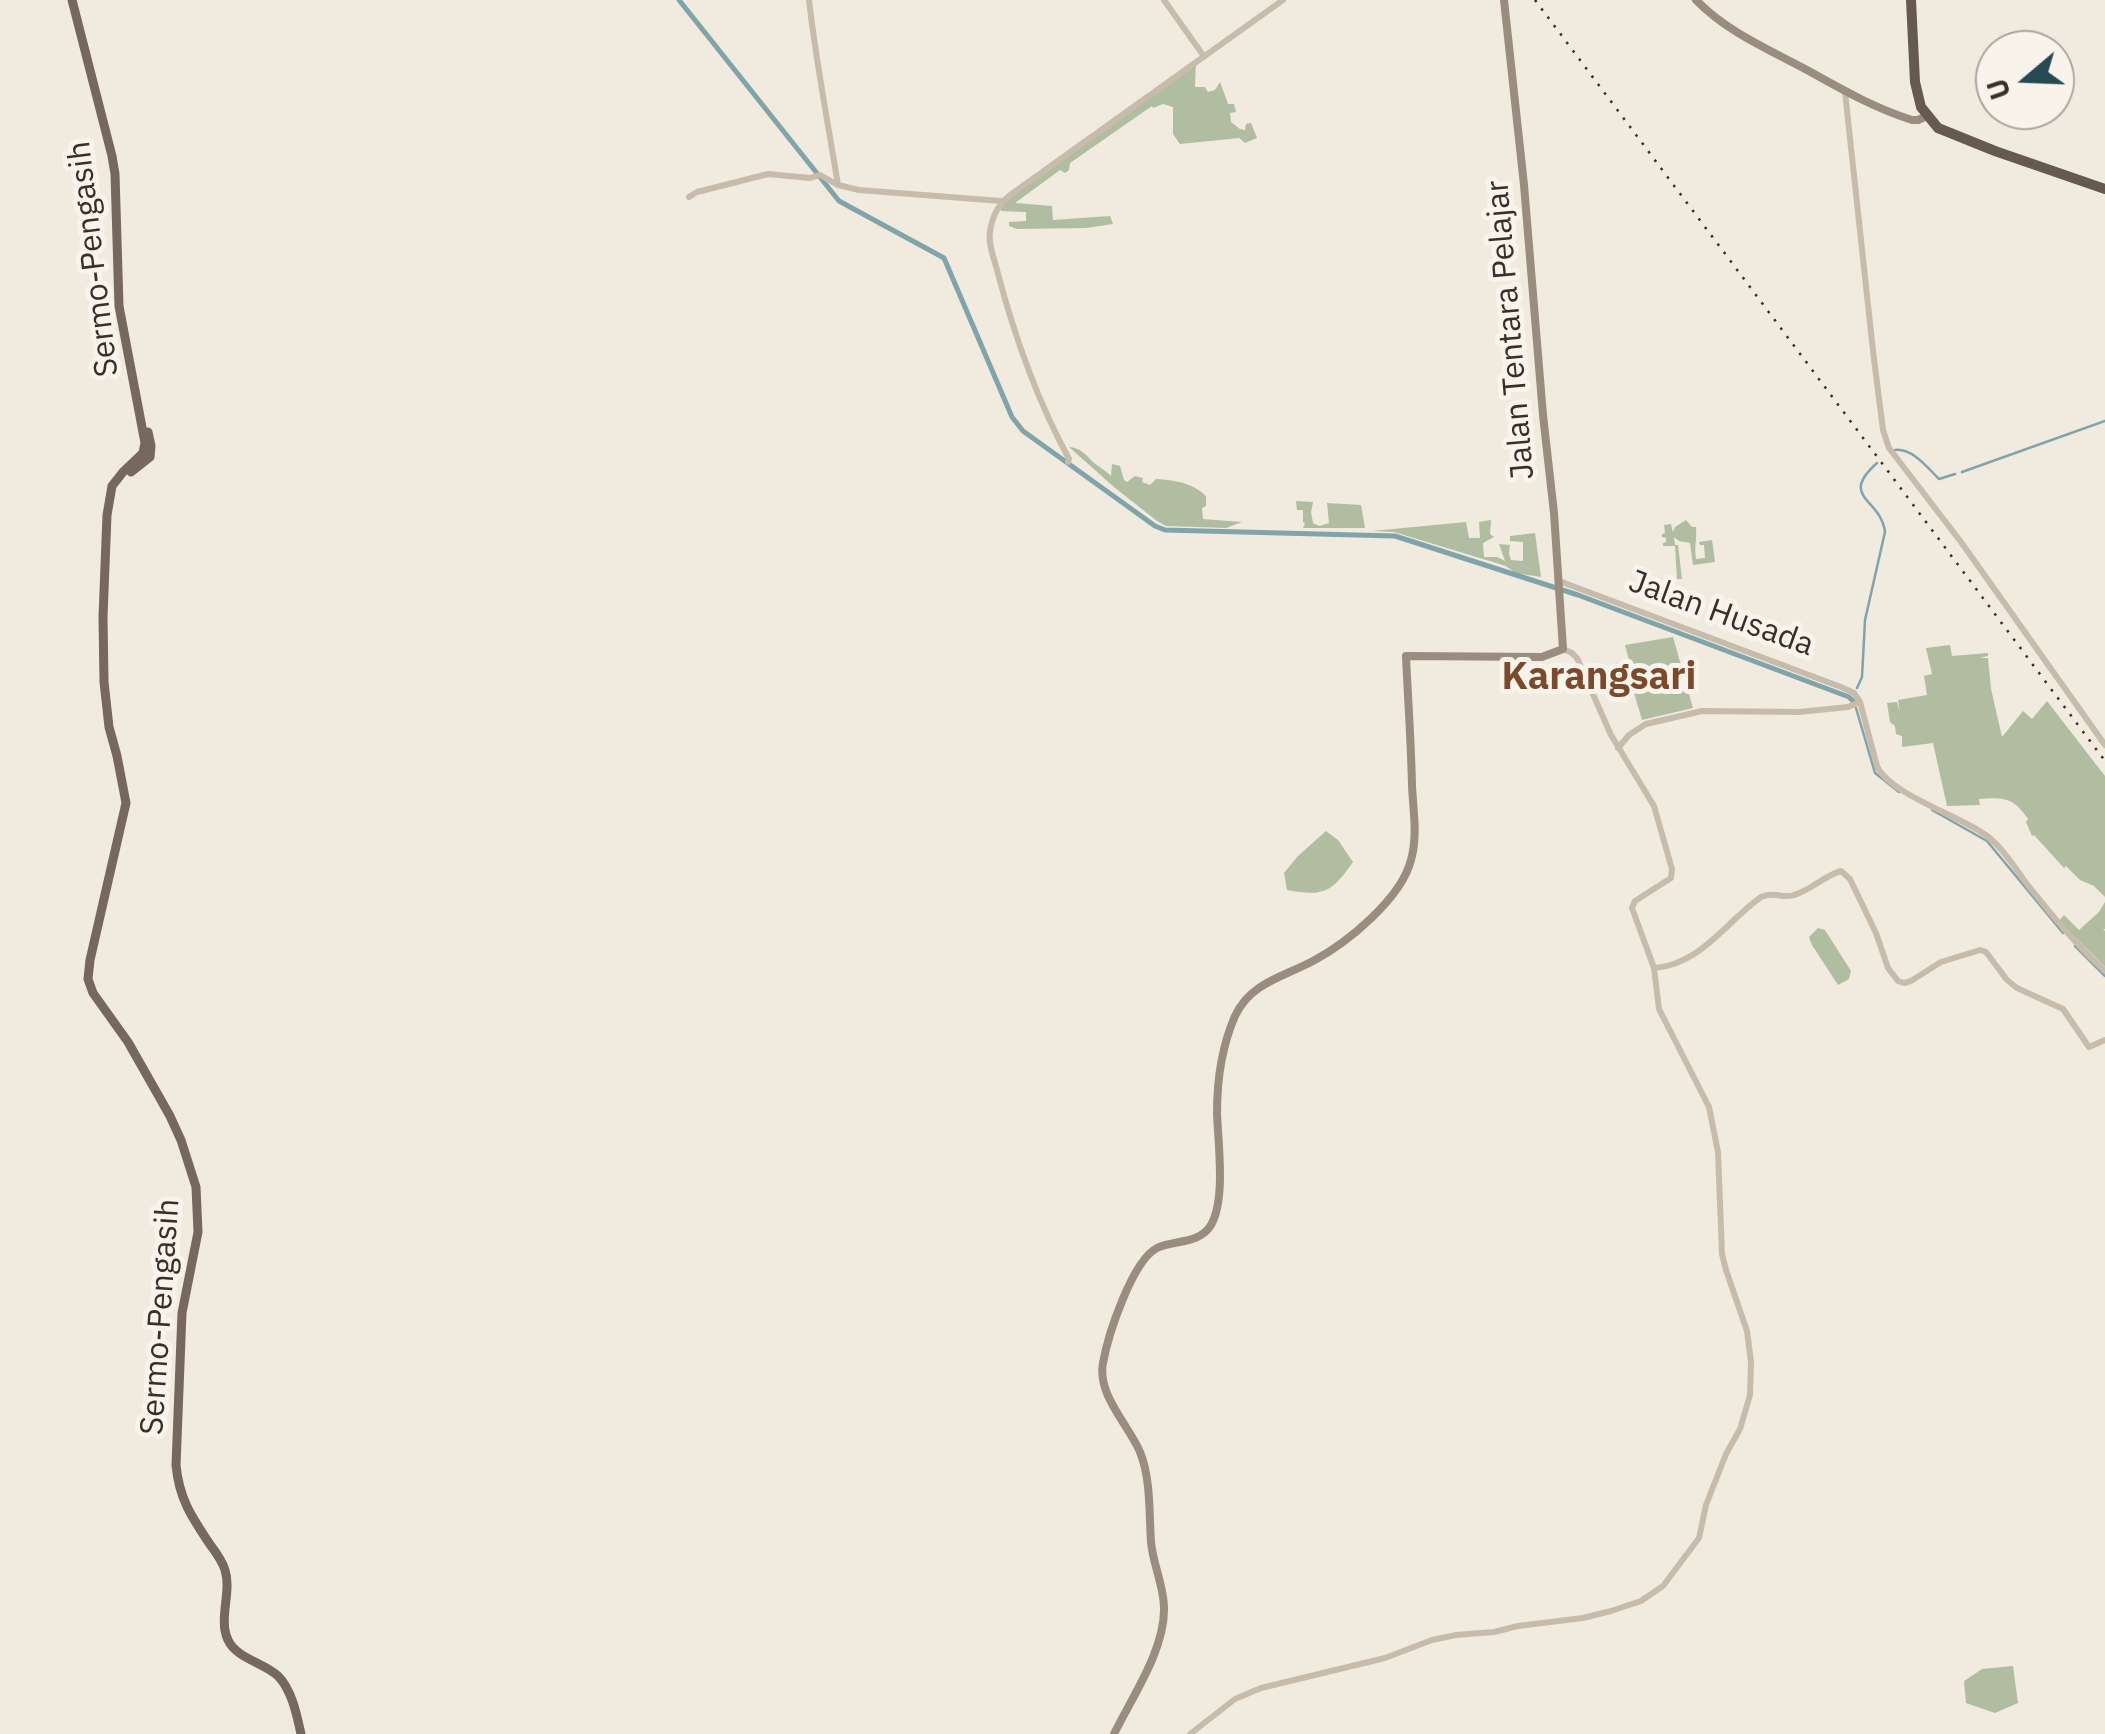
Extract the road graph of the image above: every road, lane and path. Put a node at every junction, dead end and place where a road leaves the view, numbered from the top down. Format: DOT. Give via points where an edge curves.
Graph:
graph roads {
  1 [pos="72,0"];
  2 [pos="809,0"];
  3 [pos="1164,0"];
  4 [pos="1282,0"];
  5 [pos="1696,0"];
  6 [pos="1911,0"];
  7 [pos="1504,3"];
  8 [pos="1203,55"];
  9 [pos="1845,92"];
  10 [pos="1926,116"];
  11 [pos="838,185"];
  12 [pos="2105,189"];
  13 [pos="689,196"];
  14 [pos="1001,201"];
  15 [pos="1068,462"];
  16 [pos="1559,586"];
  17 [pos="1563,649"];
  18 [pos="1860,702"];
  19 [pos="2105,744"];
  20 [pos="1618,748"];
  21 [pos="1654,968"];
  22 [pos="2105,971"];
  23 [pos="2105,1040"];
  24 [pos="301,1734"];
  25 [pos="1114,1734"];
  26 [pos="1190,1734"];
  1 -- 24 [label="main road, Sermo-Pengasih" via="114,164 119,306 144,448 110,492 107,516 104,682 126,803 88,979 170,1116 196,1188 198,1232 182,1314 178,1485 226,1573 228,1640 285,1684"];
  2 -- 11 [label="street"];
  3 -- 8 [label="street"];
  4 -- 8 [label="street"];
  5 -- 9 [label="main road" via="1736,32"];
  6 -- 10 [label="highway" via="1915,82"];
  7 -- 16 [label="main road, Jalan Tentara Pelajar"];
  8 -- 14 [label="street"];
  9 -- 10 [label="main road" via="1907,118"];
  9 -- 19 [label="street" via="1889,448"];
  10 -- 12 [label="highway" via="1945,132"];
  11 -- 13 [label="street" via="816,176 768,174"];
  11 -- 14 [label="street"];
  14 -- 15 [label="street" via="989,234 996,266"];
  16 -- 17 [label="main road, Jalan Tentara Pelajar"];
  16 -- 18 [label="street, Jalan Husada" via="1842,686"];
  17 -- 20 [label="street" via="1576,658"];
  17 -- 25 [label="main road" via="1542,656 1406,656 1415,835 1408,869 1356,932 1256,988 1236,1016 1220,1070 1216,1212 1202,1234 1148,1254 1116,1318 1102,1368 1108,1396 1146,1471 1164,1605 1156,1650"];
  18 -- 20 [label="street" via="1800,712 1702,711 1646,724"];
  18 -- 22 [label="street" via="1882,776 1991,840"];
  20 -- 21 [label="street" via="1654,806 1672,869 1672,878 1632,908"];
  21 -- 23 [label="street" via="1707,945 1761,897 1795,895 1841,872 1898,981 1980,950 2016,988 2063,1010 2090,1047"];
  21 -- 26 [label="street" via="1659,1009 1709,1107 1718,1152 1722,1254 1751,1362 1746,1412 1698,1538 1663,1586 1623,1608 1444,1637 1261,1688"];
}
